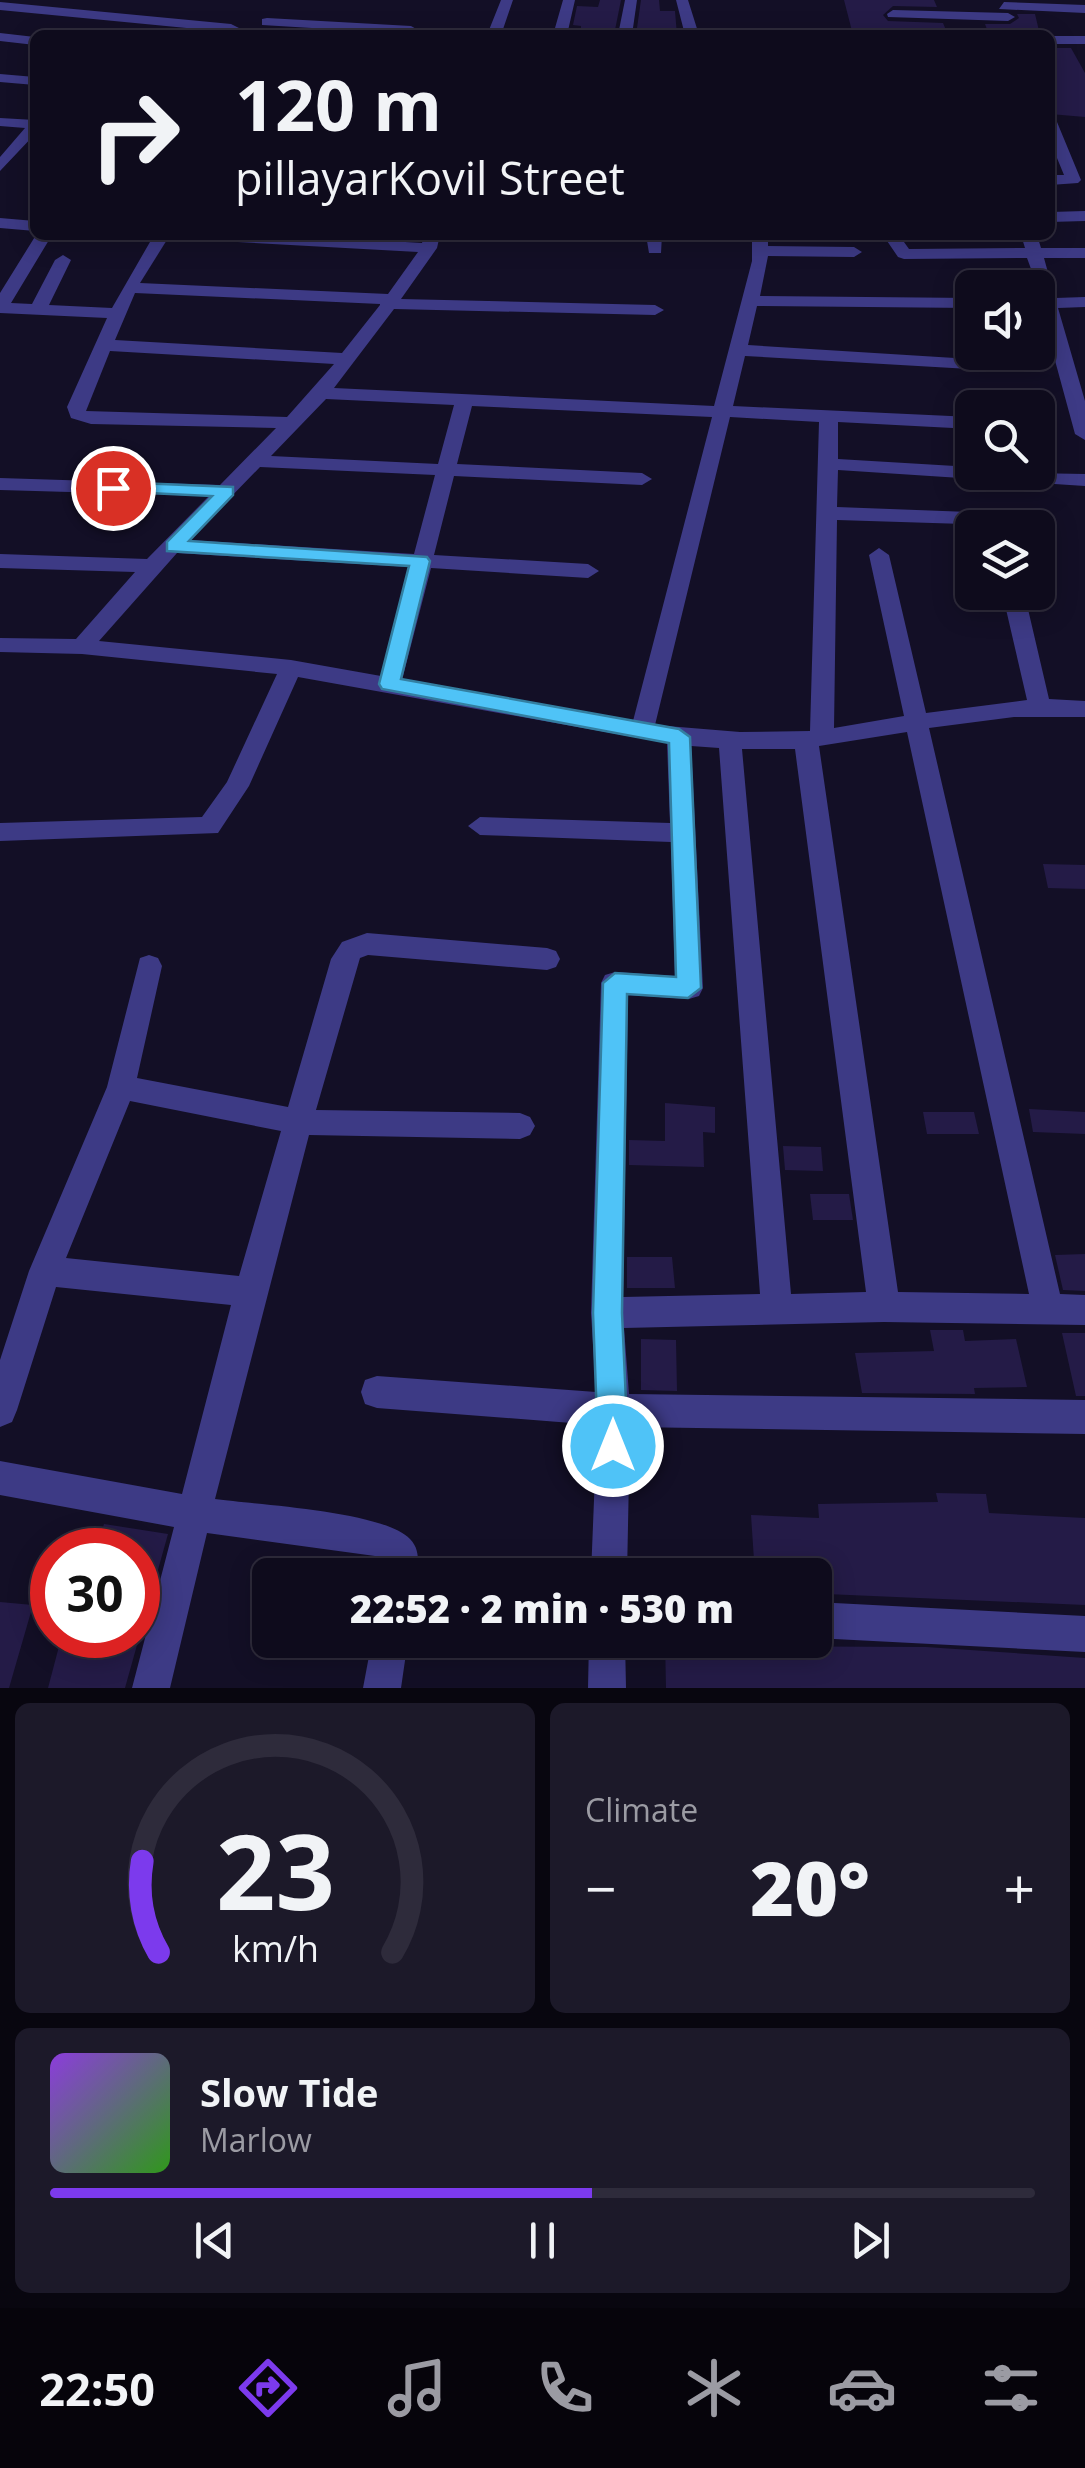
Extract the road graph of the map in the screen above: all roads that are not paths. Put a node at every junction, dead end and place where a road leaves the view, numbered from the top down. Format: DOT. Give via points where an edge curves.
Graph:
graph roads {
  1 [pos="507,0"];
  2 [pos="569,0"];
  3 [pos="631,0"];
  4 [pos="682,0"];
  5 [pos="0,6"];
  6 [pos="1005,8"];
  7 [pos="1085,9"];
  8 [pos="418,10"];
  9 [pos="893,14"];
  10 [pos="267,22"];
  11 [pos="154,29"];
  12 [pos="292,29"];
  13 [pos="236,30"];
  14 [pos="322,30"];
  15 [pos="411,30"];
  16 [pos="496,30"];
  17 [pos="561,30"];
  18 [pos="626,30"];
  19 [pos="691,30"];
  20 [pos="0,38"];
  21 [pos="1055,40"];
  22 [pos="1085,40"];
  23 [pos="30,41"];
  24 [pos="0,78"];
  25 [pos="30,81"];
  26 [pos="0,122"];
  27 [pos="30,124"];
  28 [pos="30,130"];
  29 [pos="1055,135"];
  30 [pos="0,166"];
  31 [pos="1055,180"];
  32 [pos="1085,216"];
  33 [pos="1055,217"];
  34 [pos="30,222"];
  35 [pos="0,224"];
  36 [pos="41,240"];
  37 [pos="159,240"];
  38 [pos="365,240"];
  39 [pos="894,240"];
  40 [pos="430,242"];
  41 [pos="760,243"];
  42 [pos="1032,244"];
  43 [pos="854,252"];
  44 [pos="1085,253"];
  45 [pos="63,260"];
  46 [pos="1036,270"];
  47 [pos="129,288"];
  48 [pos="749,301"];
  49 [pos="391,302"];
  50 [pos="1085,302"];
  51 [pos="955,303"];
  52 [pos="1055,303"];
  53 [pos="0,307"];
  54 [pos="38,310"];
  55 [pos="655,310"];
  56 [pos="119,313"];
  57 [pos="1055,343"];
  58 [pos="102,344"];
  59 [pos="735,350"];
  60 [pos="344,359"];
  61 [pos="955,363"];
  62 [pos="321,393"];
  63 [pos="464,402"];
  64 [pos="719,412"];
  65 [pos="829,418"];
  66 [pos="955,422"];
  67 [pos="292,423"];
  68 [pos="1085,434"];
  69 [pos="257,461"];
  70 [pos="828,464"];
  71 [pos="447,469"];
  72 [pos="642,479"];
  73 [pos="1085,480"];
  74 [pos="0,484"];
  75 [pos="226,491"];
  76 [pos="827,513"];
  77 [pos="955,518"];
  78 [pos="174,546"];
  79 [pos="879,555"];
  80 [pos="0,561"];
  81 [pos="420,561"];
  82 [pos="152,566"];
  83 [pos="588,571"];
  84 [pos="1017,610"];
  85 [pos="0,646"];
  86 [pos="82,647"];
  87 [pos="291,668"];
  88 [pos="390,684"];
  89 [pos="1039,704"];
  90 [pos="1085,709"];
  91 [pos="918,721"];
  92 [pos="644,728"];
  93 [pos="679,737"];
  94 [pos="814,737"];
  95 [pos="730,741"];
  96 [pos="480,826"];
  97 [pos="0,832"];
  98 [pos="683,833"];
  99 [pos="547,959"];
  100 [pos="150,966"];
  101 [pos="121,1087"];
  102 [pos="298,1122"];
  103 [pos="520,1126"];
  104 [pos="45,1271"];
  105 [pos="250,1292"];
  106 [pos="884,1307"];
  107 [pos="777,1310"];
  108 [pos="1048,1310"];
  109 [pos="1085,1310"];
  110 [pos="607,1313"];
  111 [pos="377,1392"];
  112 [pos="0,1410"];
  113 [pos="614,1410"];
  114 [pos="1085,1417"];
  115 [pos="0,1478"];
  116 [pos="198,1514"];
  117 [pos="400,1558"];
  118 [pos="610,1558"];
  119 [pos="832,1621"];
  120 [pos="1085,1634"];
  121 [pos="387,1658"];
  122 [pos="607,1658"];
  123 [pos="151,1688"];
  124 [pos="382,1688"];
  125 [pos="606,1688"];
  1 -- 16 [label="street"];
  2 -- 17 [label="street"];
  3 -- 18 [label="street"];
  4 -- 19 [label="street"];
  5 -- 11 [label="street"];
  6 -- 7 [label="street"];
  6 -- 9 [label="street"];
  8 -- 15 [label="street"];
  10 -- 12 [label="street"];
  11 -- 13 [label="street"];
  12 -- 14 [label="street"];
  20 -- 23 [label="street"];
  21 -- 22 [label="street"];
  24 -- 25 [label="street"];
  26 -- 27 [label="street"];
  28 -- 30 [label="street"];
  29 -- 31 [label="street" via="1073,180"];
  32 -- 33 [label="street"];
  34 -- 35 [label="street"];
  36 -- 53 [label="street"];
  37 -- 47 [label="street"];
  38 -- 40 [label="street"];
  39 -- 42 [label="street" via="904,254"];
  40 -- 49 [label="street"];
  41 -- 43 [label="street"];
  41 -- 48 [label="street"];
  42 -- 44 [label="street"];
  42 -- 46 [label="street"];
  45 -- 54 [label="street"];
  47 -- 49 [label="street"];
  47 -- 56 [label="street"];
  48 -- 51 [label="street"];
  48 -- 59 [label="street"];
  49 -- 55 [label="street"];
  49 -- 60 [label="street"];
  50 -- 52 [label="street"];
  53 -- 54 [label="street"];
  54 -- 56 [label="street"];
  56 -- 58 [label="street"];
  57 -- 68 [label="street"];
  58 -- 60 [label="street"];
  58 -- 67 [label="street" via="76,408 91,418"];
  59 -- 61 [label="street"];
  59 -- 64 [label="street"];
  60 -- 62 [label="street"];
  62 -- 63 [label="street"];
  62 -- 67 [label="street"];
  63 -- 64 [label="street"];
  63 -- 71 [label="street"];
  64 -- 65 [label="street"];
  64 -- 92 [label="street"];
  65 -- 66 [label="street"];
  65 -- 70 [label="street"];
  67 -- 69 [label="street"];
  69 -- 71 [label="street"];
  69 -- 75 [label="street"];
  70 -- 73 [label="street"];
  70 -- 76 [label="street"];
  71 -- 72 [label="street"];
  71 -- 81 [label="street"];
  74 -- 75 [label="street"];
  75 -- 78 [label="street"];
  76 -- 77 [label="street"];
  76 -- 94 [label="street"];
  78 -- 81 [label="street"];
  78 -- 82 [label="street"];
  79 -- 91 [label="street"];
  80 -- 82 [label="street"];
  81 -- 83 [label="street"];
  81 -- 88 [label="street"];
  82 -- 86 [label="street"];
  84 -- 89 [label="street"];
  85 -- 86 [label="street"];
  86 -- 87 [label="street"];
  87 -- 88 [label="street"];
  87 -- 97 [label="street" via="238,786 209,826"];
  88 -- 92 [label="street"];
  89 -- 90 [label="street"];
  89 -- 91 [label="street"];
  91 -- 94 [label="street"];
  91 -- 108 [label="street"];
  92 -- 93 [label="street"];
  93 -- 95 [label="street"];
  93 -- 98 [label="street"];
  94 -- 95 [label="street"];
  94 -- 106 [label="street"];
  95 -- 107 [label="street"];
  96 -- 98 [label="street"];
  98 -- 110 [label="street" via="688,988 615,983"];
  99 -- 102 [label="street" via="356,946 338,976"];
  100 -- 101 [label="street"];
  101 -- 102 [label="street"];
  101 -- 104 [label="street"];
  102 -- 103 [label="street"];
  102 -- 105 [label="street"];
  104 -- 105 [label="street"];
  104 -- 112 [label="street"];
  105 -- 116 [label="street"];
  106 -- 107 [label="street"];
  106 -- 108 [label="street"];
  107 -- 110 [label="street"];
  108 -- 109 [label="street"];
  110 -- 113 [label="street"];
  111 -- 113 [label="street"];
  113 -- 114 [label="street"];
  113 -- 118 [label="street"];
  115 -- 116 [label="street"];
  116 -- 117 [label="street" via="383,1539"];
  116 -- 123 [label="street"];
  119 -- 120 [label="street"];
  121 -- 124 [label="street"];
  122 -- 125 [label="street"];
}
